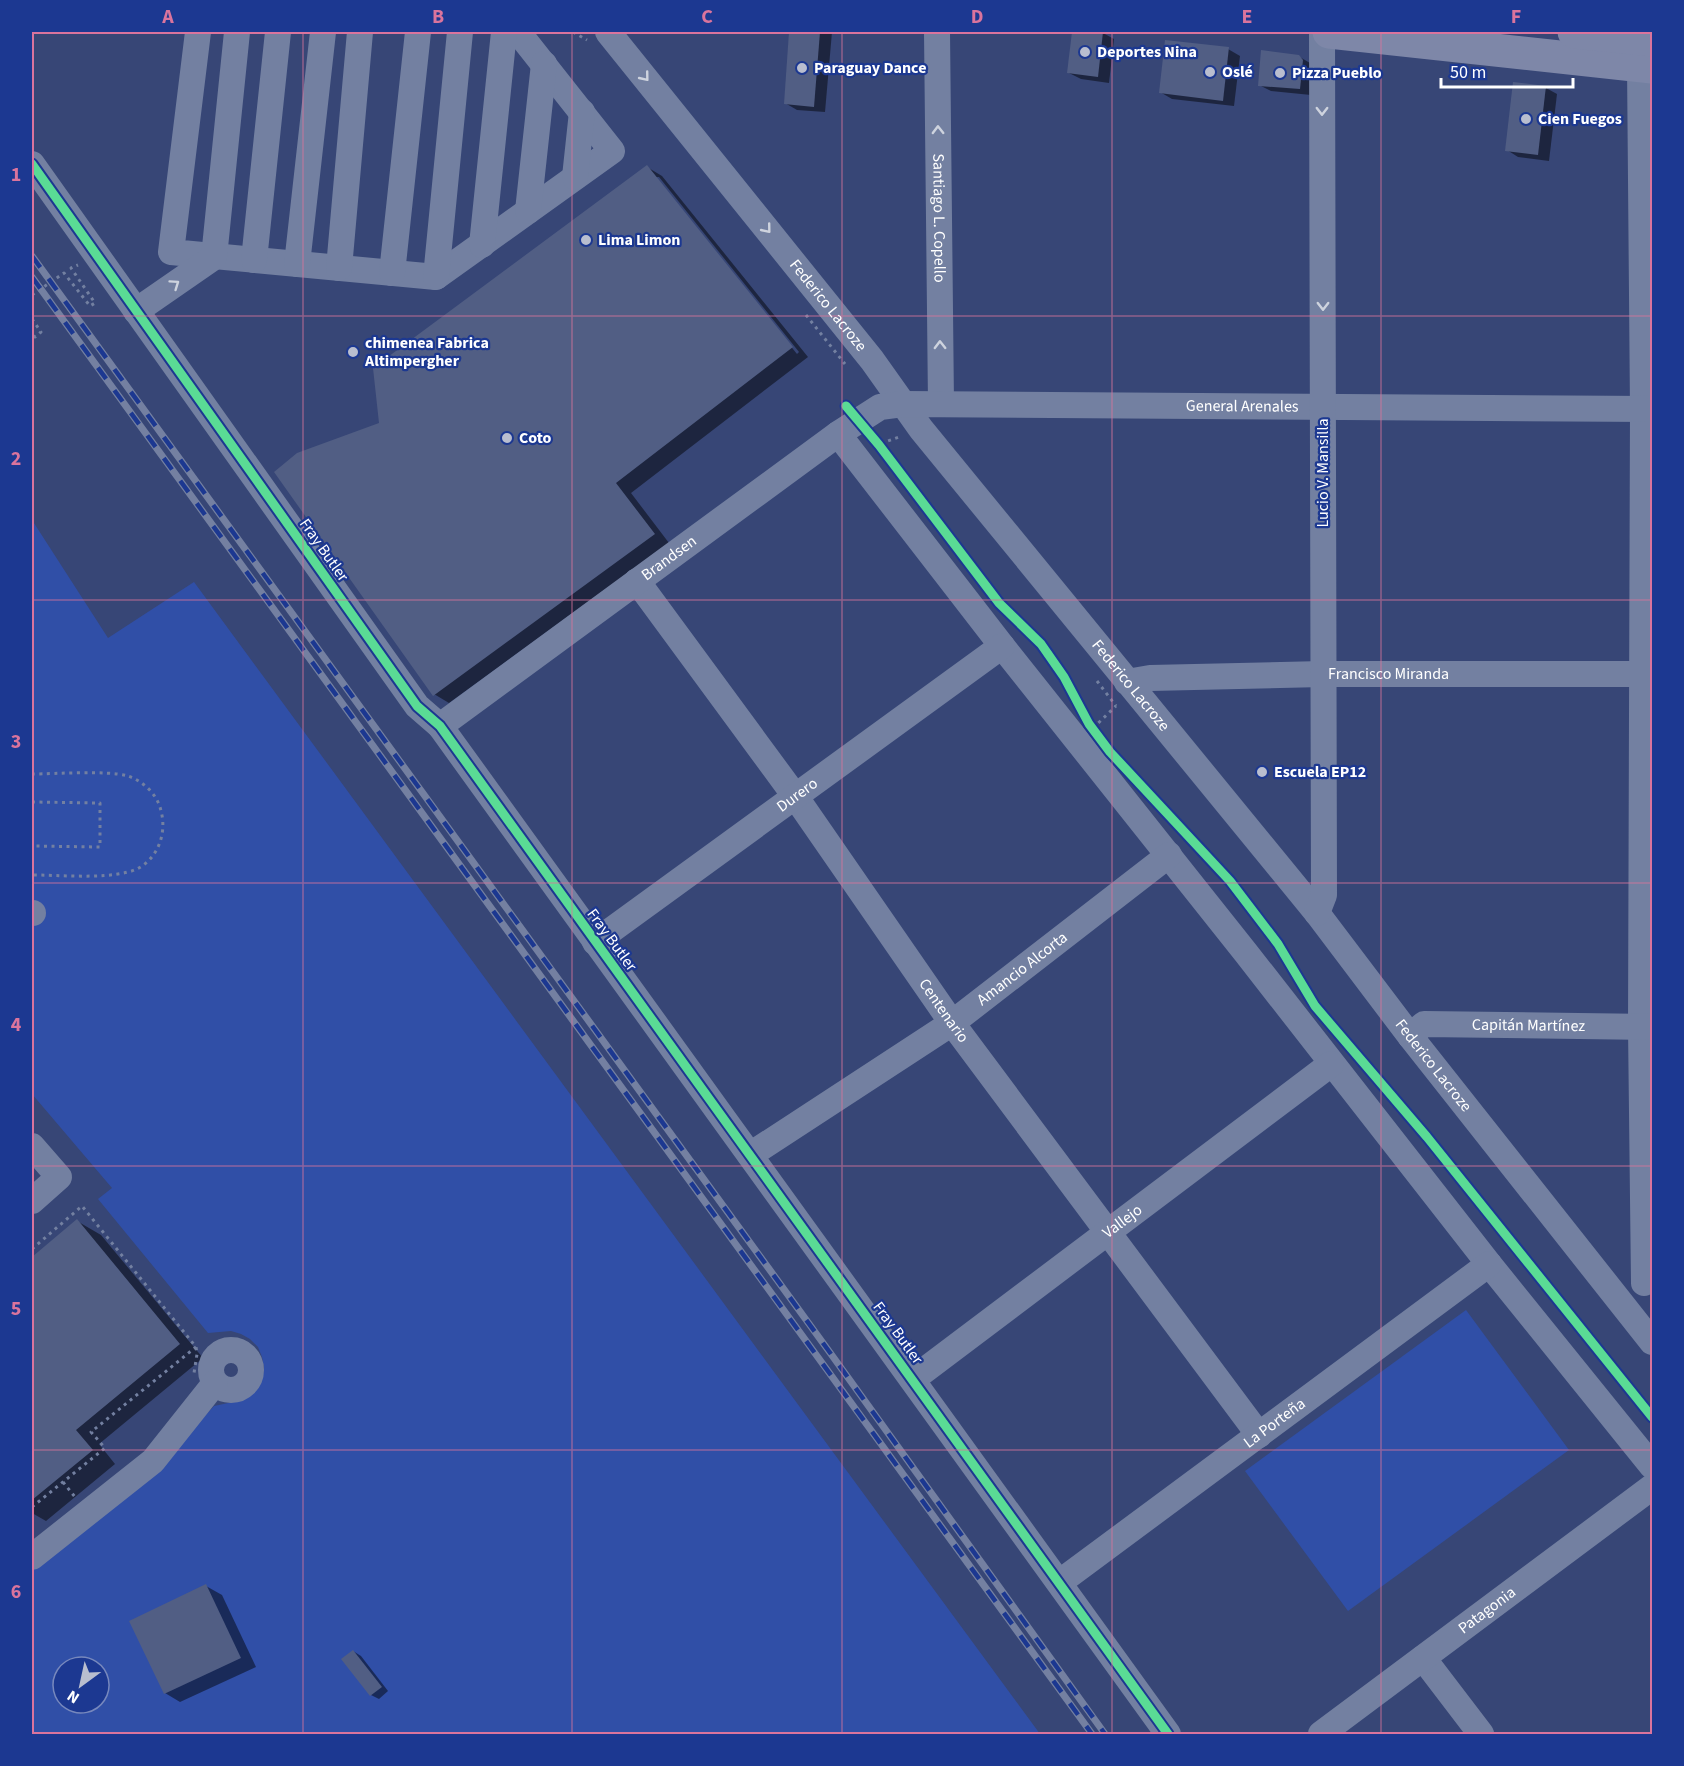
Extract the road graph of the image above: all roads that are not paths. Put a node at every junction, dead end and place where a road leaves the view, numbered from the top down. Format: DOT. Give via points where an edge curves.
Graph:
graph roads {
  1 [pos="198,32"];
  2 [pos="237,32"];
  3 [pos="278,32"];
  4 [pos="323,32"];
  5 [pos="360,32"];
  6 [pos="418,32"];
  7 [pos="460,32"];
  8 [pos="504,32"];
  9 [pos="518,32"];
  10 [pos="608,32"];
  11 [pos="937,32"];
  12 [pos="1322,32"];
  13 [pos="1329,32"];
  14 [pos="1574,32"];
  15 [pos="1644,49"];
  16 [pos="544,64"];
  17 [pos="582,112"];
  18 [pos="32,164"];
  19 [pos="575,177"];
  20 [pos="528,211"];
  21 [pos="482,244"];
  22 [pos="213,257"];
  23 [pos="254,260"];
  24 [pos="297,264"];
  25 [pos="339,268"];
  26 [pos="392,273"];
  27 [pos="436,277"];
  28 [pos="136,311"];
  29 [pos="903,404"];
  30 [pos="941,404"];
  31 [pos="1323,407"];
  32 [pos="1648,409"];
  33 [pos="848,427"];
  34 [pos="637,581"];
  35 [pos="1002,646"];
  36 [pos="1323,674"];
  37 [pos="1647,674"];
  38 [pos="1132,688"];
  39 [pos="440,726"];
  40 [pos="795,796"];
  41 [pos="1169,855"];
  42 [pos="1317,913"];
  43 [pos="595,942"];
  44 [pos="952,1023"];
  45 [pos="1647,1027"];
  46 [pos="1410,1036"];
  47 [pos="1331,1064"];
  48 [pos="32,1146"];
  49 [pos="750,1155"];
  50 [pos="35,1191"];
  51 [pos="1107,1232"];
  52 [pos="1489,1264"];
  53 [pos="1648,1283"];
  54 [pos="1611,1290"];
  55 [pos="1653,1342"];
  56 [pos="913,1379"];
  57 [pos="205,1382"];
  58 [pos="1259,1435"];
  59 [pos="1653,1466"];
  60 [pos="1653,1487"];
  61 [pos="32,1557"];
  62 [pos="1060,1582"];
  63 [pos="1423,1658"];
  64 [pos="1168,1734"];
  65 [pos="1321,1734"];
  66 [pos="1481,1734"];
  1 -- 22 [label="street" via="171,252"];
  2 -- 22 [label="street"];
  3 -- 23 [label="street"];
  4 -- 24 [label="street"];
  5 -- 25 [label="street"];
  6 -- 26 [label="street"];
  7 -- 27 [label="street"];
  8 -- 21 [label="street"];
  9 -- 16 [label="street"];
  10 -- 29 [label="street, Federico Lacroze, one-way"];
  30 -- 11 [label="street, Santiago L. Copello, one-way"];
  12 -- 31 [label="street, Lucio V. Mansilla, one-way"];
  13 -- 15 [label="main road"];
  14 -- 15 [label="main road"];
  15 -- 32 [label="street"];
  16 -- 17 [label="street"];
  16 -- 20 [label="street"];
  17 -- 19 [label="street"];
  17 -- 19 [label="street" via="612,151"];
  18 -- 28 [label="street, Fray Butler"];
  19 -- 20 [label="street"];
  20 -- 21 [label="street"];
  21 -- 27 [label="street"];
  22 -- 23 [label="street"];
  28 -- 22 [label="street, one-way"];
  23 -- 24 [label="street"];
  24 -- 25 [label="street"];
  25 -- 26 [label="street"];
  26 -- 27 [label="street"];
  28 -- 39 [label="street, Fray Butler" via="417,706"];
  29 -- 30 [label="street, General Arenales"];
  29 -- 33 [label="street, Brandsen" via="880,407"];
  29 -- 38 [label="street, Federico Lacroze"];
  30 -- 31 [label="street, General Arenales"];
  31 -- 32 [label="street, General Arenales"];
  31 -- 36 [label="street, Lucio V. Mansilla"];
  32 -- 37 [label="street"];
  33 -- 34 [label="street, Brandsen"];
  33 -- 35 [label="street" via="853,454"];
  34 -- 39 [label="street, Brandsen"];
  34 -- 40 [label="street, Centenario"];
  35 -- 40 [label="street, Durero"];
  35 -- 41 [label="street"];
  36 -- 37 [label="street, Francisco Miranda"];
  36 -- 38 [label="street, Francisco Miranda" via="1150,678"];
  36 -- 42 [label="street, Lucio V. Mansilla" via="1324,895"];
  37 -- 45 [label="street"];
  38 -- 42 [label="street, Federico Lacroze"];
  39 -- 43 [label="street, Fray Butler"];
  40 -- 43 [label="street, Durero"];
  40 -- 44 [label="street, Centenario"];
  41 -- 44 [label="street, Amancio Alcorta"];
  41 -- 47 [label="street"];
  42 -- 46 [label="street, Federico Lacroze"];
  43 -- 49 [label="street, Fray Butler"];
  44 -- 49 [label="street, Amancio Alcorta"];
  44 -- 51 [label="street, Centenario"];
  45 -- 46 [label="street, Capitán Martínez" via="1424,1024"];
  45 -- 53 [label="street"];
  46 -- 54 [label="street, Federico Lacroze"];
  47 -- 51 [label="street, Vallejo"];
  47 -- 52 [label="street"];
  48 -- 50 [label="street" via="59,1177"];
  49 -- 56 [label="street, Fray Butler"];
  51 -- 56 [label="street, Vallejo"];
  51 -- 58 [label="street, Centenario"];
  52 -- 58 [label="street, La Porteña"];
  52 -- 59 [label="street"];
  53 -- 54 [label="street"];
  54 -- 55 [label="street, Federico Lacroze"];
  56 -- 62 [label="street, Fray Butler"];
  57 -- 61 [label="street" via="153,1461"];
  58 -- 62 [label="street, La Porteña"];
  60 -- 63 [label="street, Patagonia"];
  62 -- 64 [label="street, Fray Butler"];
  63 -- 65 [label="street, Patagonia"];
  63 -- 66 [label="street"];
}
